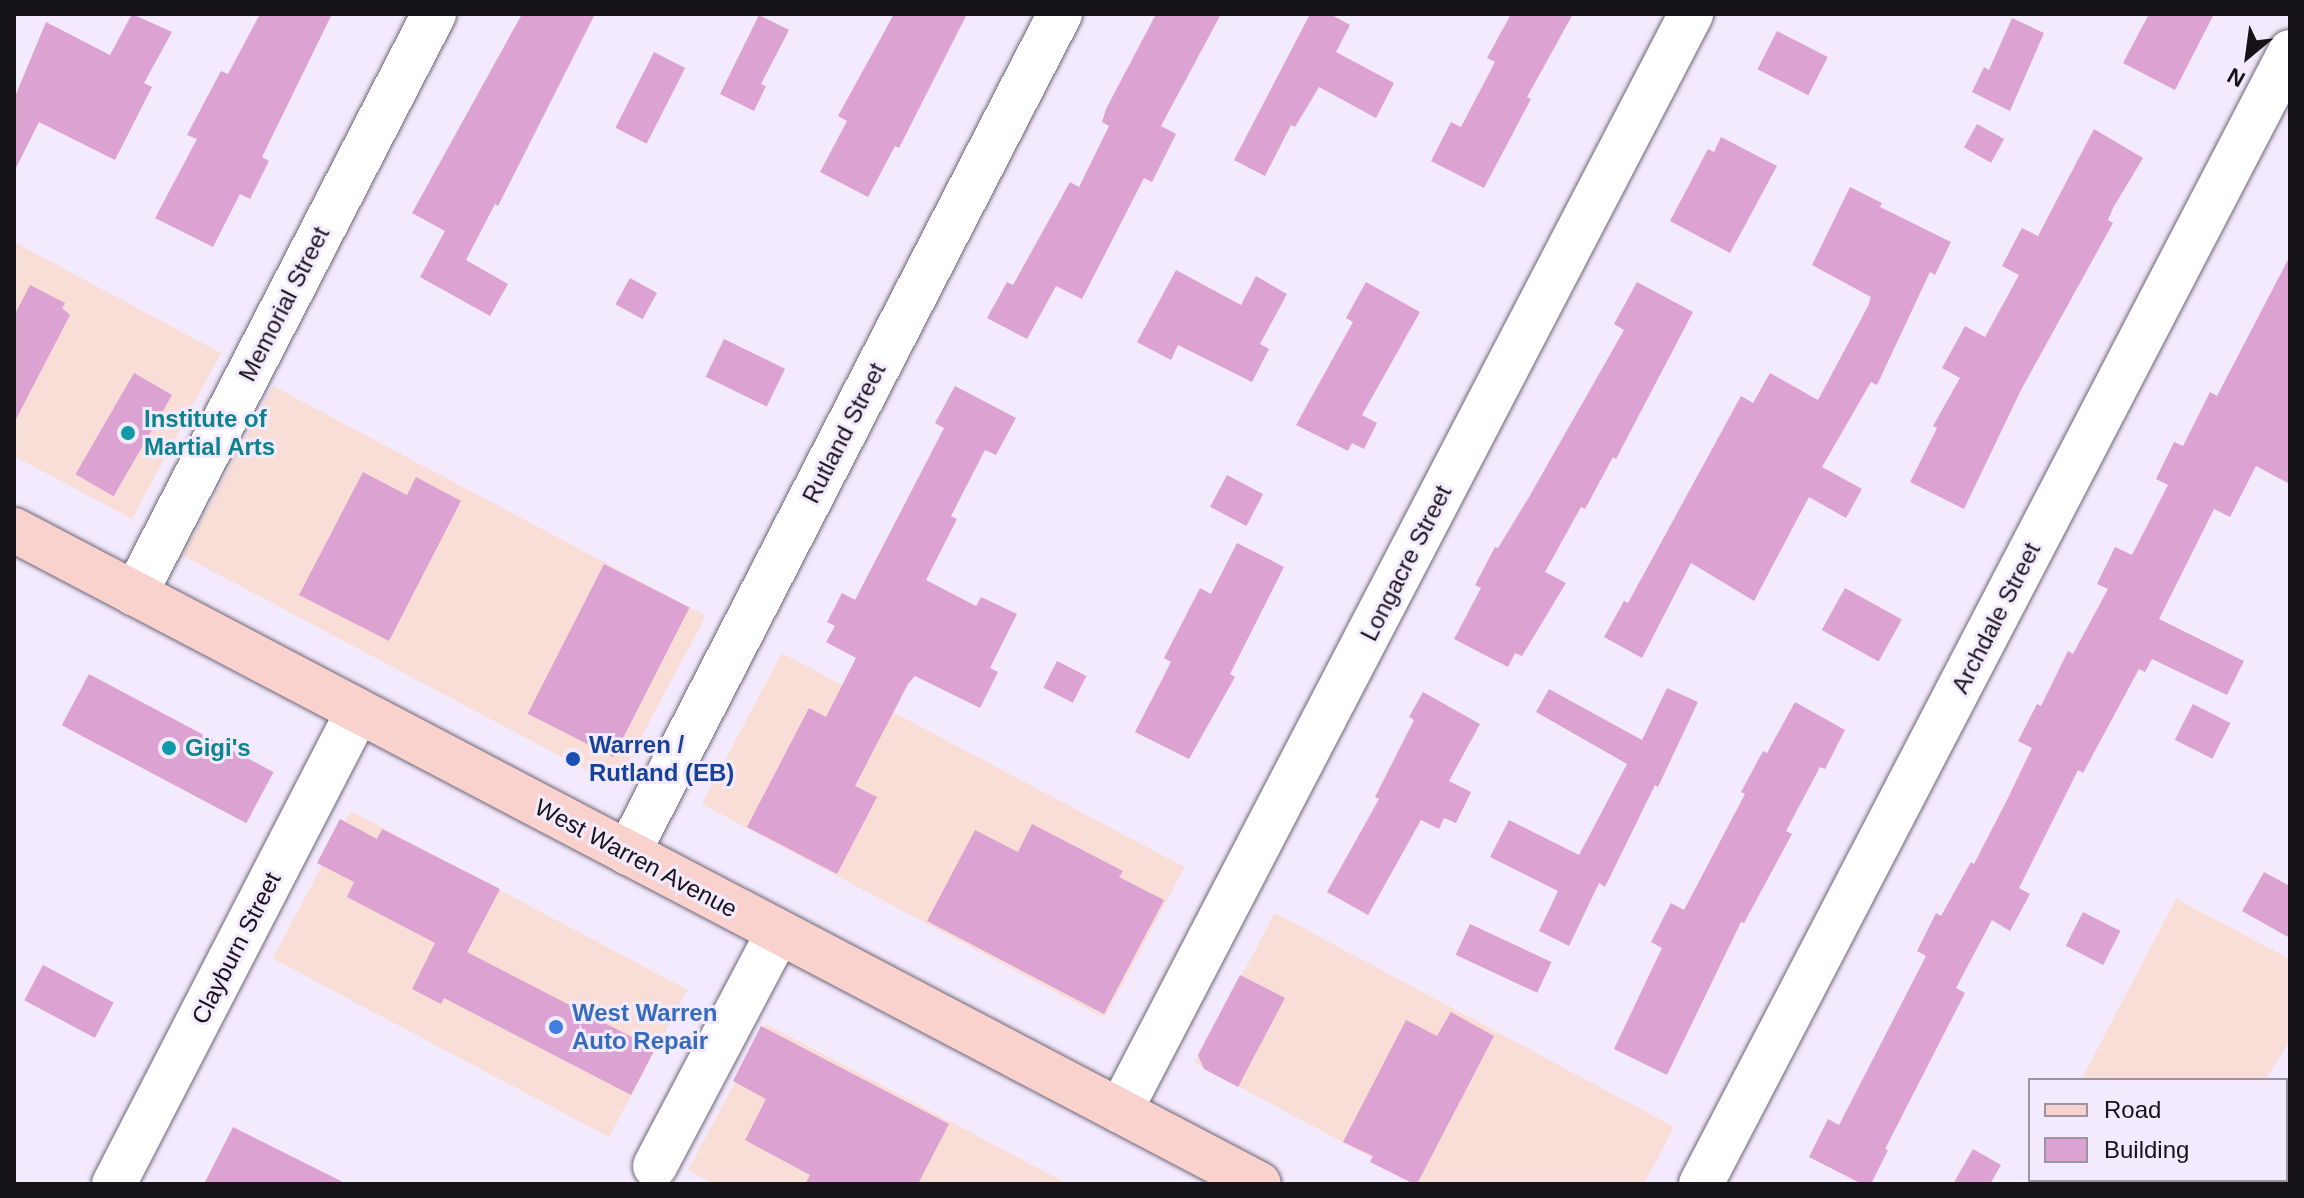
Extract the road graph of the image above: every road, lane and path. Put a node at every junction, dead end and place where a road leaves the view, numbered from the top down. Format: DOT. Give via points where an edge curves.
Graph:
graph roads {
  1 [pos="434,14"];
  2 [pos="1060,14"];
  3 [pos="1691,14"];
  4 [pos="2290,52"];
  5 [pos="14,530"];
  6 [pos="135,594"];
  7 [pos="358,711"];
  8 [pos="628,853"];
  9 [pos="778,933"];
  10 [pos="1120,1111"];
  11 [pos="655,1166"];
  12 [pos="1206,1172"];
  13 [pos="114,1184"];
  14 [pos="1259,1184"];
  15 [pos="1701,1184"];
  1 -- 6 [label="street, Memorial Street"];
  2 -- 8 [label="street, Rutland Street"];
  3 -- 10 [label="street, Longacre Street"];
  4 -- 15 [label="street, Archdale Street"];
  5 -- 6 [label="main road, West Warren Avenue"];
  6 -- 7 [label="main road, West Warren Avenue"];
  7 -- 8 [label="main road, West Warren Avenue"];
  7 -- 13 [label="street, Clayburn Street"];
  8 -- 9 [label="main road, West Warren Avenue"];
  9 -- 10 [label="main road, West Warren Avenue"];
  9 -- 11 [label="street"];
  10 -- 12 [label="main road, West Warren Avenue"];
  12 -- 14 [label="main road, West Warren Avenue"];
}
